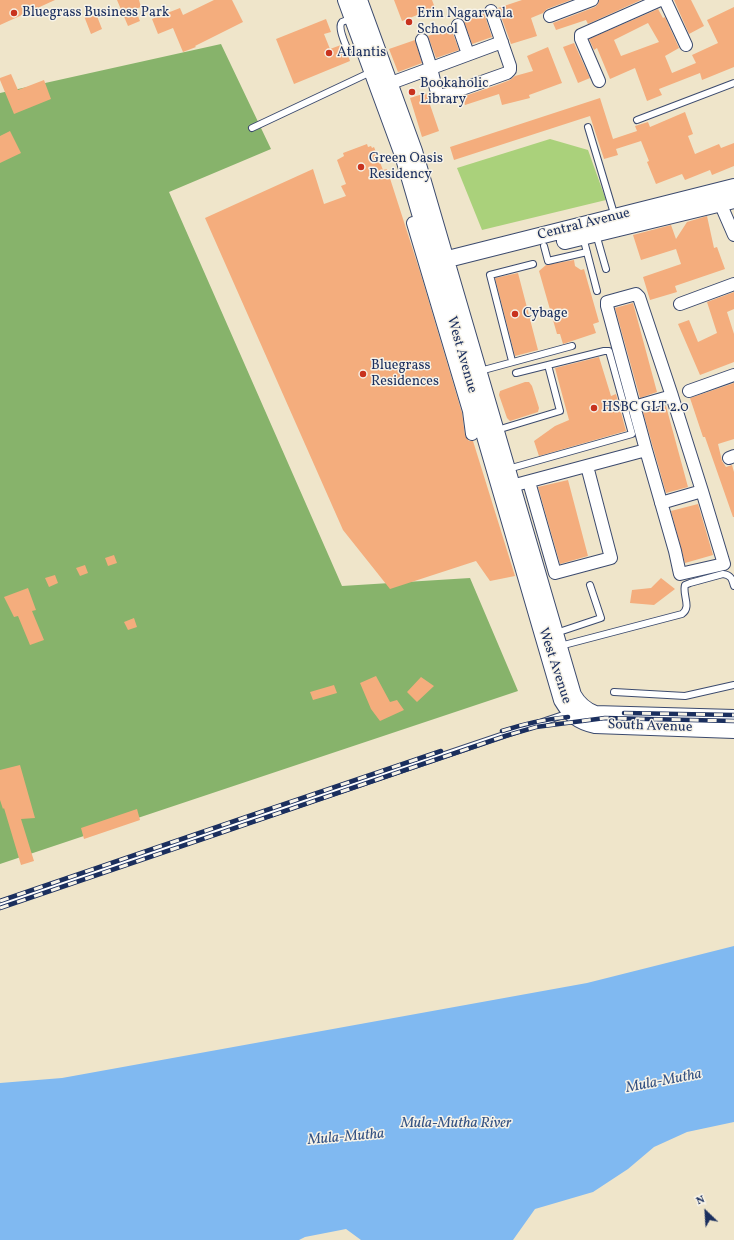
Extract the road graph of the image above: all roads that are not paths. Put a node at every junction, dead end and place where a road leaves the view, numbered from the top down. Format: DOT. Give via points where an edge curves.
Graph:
graph roads {
  1 [pos="356,0"];
  2 [pos="592,0"];
  3 [pos="660,0"];
  4 [pos="665,0"];
  5 [pos="491,11"];
  6 [pos="550,16"];
  7 [pos="353,18"];
  8 [pos="458,25"];
  9 [pos="422,40"];
  10 [pos="502,42"];
  11 [pos="686,45"];
  12 [pos="348,51"];
  13 [pos="468,54"];
  14 [pos="431,68"];
  15 [pos="373,71"];
  16 [pos="599,81"];
  17 [pos="734,82"];
  18 [pos="384,85"];
  19 [pos="637,120"];
  20 [pos="588,127"];
  21 [pos="252,128"];
  22 [pos="734,187"];
  23 [pos="723,199"];
  24 [pos="413,223"];
  25 [pos="617,223"];
  26 [pos="734,235"];
  27 [pos="588,241"];
  28 [pos="533,264"];
  29 [pos="441,266"];
  30 [pos="606,269"];
  31 [pos="734,284"];
  32 [pos="597,291"];
  33 [pos="439,295"];
  34 [pos="680,304"];
  35 [pos="572,346"];
  36 [pos="512,361"];
  37 [pos="548,365"];
  38 [pos="478,371"];
  39 [pos="516,373"];
  40 [pos="734,375"];
  41 [pos="688,392"];
  42 [pos="672,396"];
  43 [pos="634,407"];
  44 [pos="496,431"];
  45 [pos="472,434"];
  46 [pos="646,450"];
  47 [pos="587,466"];
  48 [pos="507,470"];
  49 [pos="530,482"];
  50 [pos="506,488"];
  51 [pos="702,491"];
  52 [pos="660,503"];
  53 [pos="590,584"];
  54 [pos="734,586"];
  55 [pos="557,640"];
  56 [pos="734,685"];
  57 [pos="614,692"];
  58 [pos="575,708"];
  59 [pos="734,718"];
  60 [pos="734,730"];
  61 [pos="0,905"];
  1 -- 7 [label="main road, West Avenue"];
  1 -- 18 [label="main road, West Avenue"];
  2 -- 6 [label="street"];
  3 -- 16 [label="street" via="581,36"];
  4 -- 11 [label="street"];
  5 -- 10 [label="street"];
  7 -- 12 [label="lane" via="342,22 340,30"];
  7 -- 15 [label="main road, West Avenue"];
  8 -- 13 [label="street"];
  9 -- 14 [label="street"];
  10 -- 13 [label="street"];
  10 -- 14 [label="street" via="510,66 507,73 440,95 437,94"];
  13 -- 14 [label="street"];
  14 -- 18 [label="street"];
  15 -- 18 [label="main road, West Avenue"];
  15 -- 21 [label="lane"];
  17 -- 19 [label="lane"];
  18 -- 29 [label="main road, West Avenue" via="403,155"];
  20 -- 25 [label="lane"];
  22 -- 23 [label="main road, Central Avenue"];
  23 -- 25 [label="main road, Central Avenue"];
  23 -- 26 [label="street"];
  24 -- 33 [label="street"];
  25 -- 27 [label="main road, Central Avenue"];
  25 -- 29 [label="main road, Central Avenue"];
  27 -- 29 [label="main road, Central Avenue" via="544,246"];
  27 -- 30 [label="lane"];
  27 -- 32 [label="lane"];
  28 -- 36 [label="lane" via="490,276"];
  29 -- 33 [label="main road, West Avenue"];
  29 -- 38 [label="main road, West Avenue"];
  31 -- 34 [label="street"];
  33 -- 45 [label="street" via="470,411"];
  33 -- 50 [label="main road, West Avenue"];
  35 -- 36 [label="lane"];
  36 -- 38 [label="lane"];
  37 -- 39 [label="lane"];
  37 -- 44 [label="lane" via="560,411"];
  37 -- 48 [label="lane" via="609,351 632,434"];
  38 -- 44 [label="main road, West Avenue"];
  40 -- 41 [label="street"];
  42 -- 43 [label="street"];
  42 -- 43 [label="street" via="639,297 636,294 608,302"];
  42 -- 51 [label="street"];
  43 -- 46 [label="street"];
  44 -- 48 [label="main road, West Avenue"];
  46 -- 47 [label="street"];
  46 -- 52 [label="street"];
  47 -- 49 [label="street"];
  47 -- 49 [label="street" via="611,558 555,574"];
  48 -- 50 [label="main road, West Avenue"];
  49 -- 50 [label="street"];
  50 -- 55 [label="main road, West Avenue"];
  50 -- 58 [label="main road, West Avenue" via="560,692 566,707"];
  51 -- 52 [label="street"];
  51 -- 52 [label="street" via="724,564 680,574"];
  53 -- 55 [label="lane" via="601,618"];
  54 -- 55 [label="lane" via="732,579 723,574 690,583 685,585 683,590 687,607 682,614"];
  55 -- 58 [label="main road, West Avenue"];
  56 -- 57 [label="lane" via="685,696"];
  58 -- 59 [label="main road, South Avenue" via="595,714"];
  58 -- 60 [label="main road, South Avenue" via="576,718 595,726"];
  58 -- 61 [label="lane"];
}
